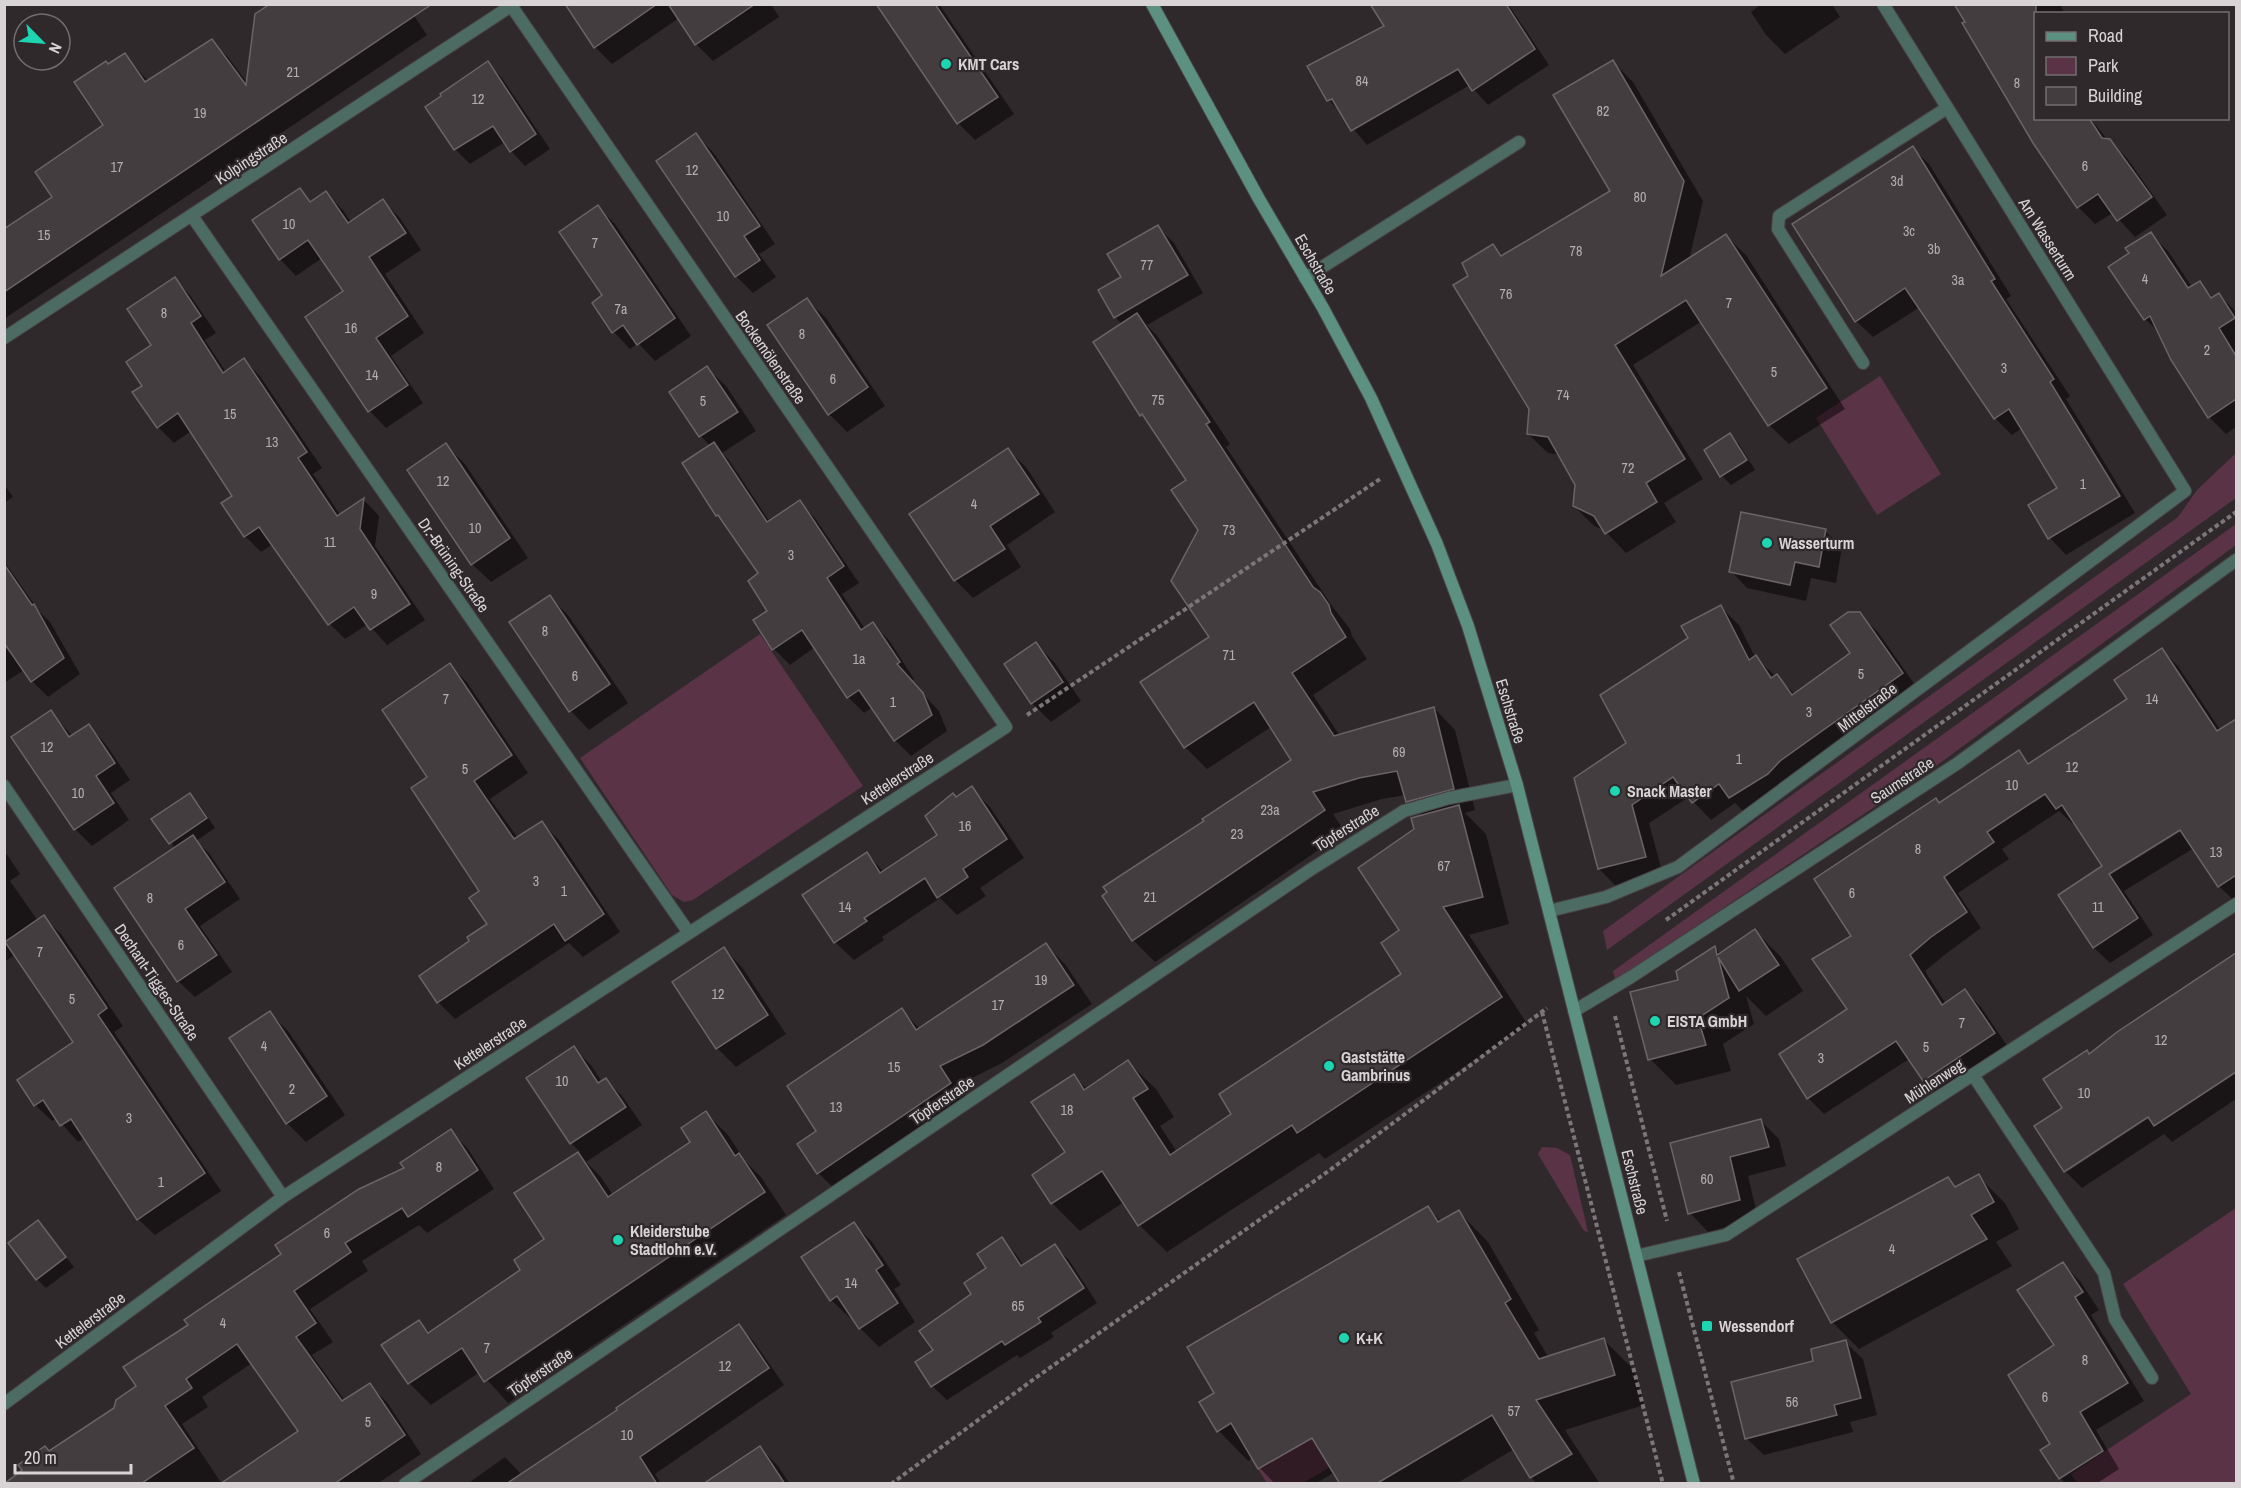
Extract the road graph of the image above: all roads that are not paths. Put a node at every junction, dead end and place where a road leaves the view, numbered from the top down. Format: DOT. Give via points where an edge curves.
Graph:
graph roads {
  1 [pos="1883,4"];
  2 [pos="512,5"];
  3 [pos="1155,6"];
  4 [pos="1947,108"];
  5 [pos="1519,142"];
  6 [pos="192,216"];
  7 [pos="1305,278"];
  8 [pos="4,338"];
  9 [pos="1863,363"];
  10 [pos="2185,491"];
  11 [pos="2236,560"];
  12 [pos="1006,727"];
  13 [pos="1516,784"];
  14 [pos="4,786"];
  15 [pos="2236,904"];
  16 [pos="1549,911"];
  17 [pos="689,933"];
  18 [pos="1574,1011"];
  19 [pos="1973,1076"];
  20 [pos="283,1197"];
  21 [pos="1636,1256"];
  22 [pos="2152,1378"];
  23 [pos="4,1404"];
  24 [pos="405,1484"];
  25 [pos="1694,1484"];
  1 -- 4 [label="street, Am Wasserturm"];
  2 -- 6 [label="street, Kolpingstraße"];
  2 -- 12 [label="street, Bockemölenstraße"];
  3 -- 7 [label="main road, Eschstraße"];
  4 -- 9 [label="street" via="1779,216 1778,229"];
  4 -- 10 [label="street, Am Wasserturm"];
  5 -- 7 [label="street"];
  6 -- 8 [label="street, Kolpingstraße"];
  6 -- 17 [label="street, Dr.-Brüning-Straße"];
  7 -- 13 [label="main road, Eschstraße" via="1371,398 1437,544 1468,626"];
  10 -- 16 [label="street, Mittelstraße" via="1678,867 1606,897"];
  11 -- 18 [label="street, Saumstraße" via="1958,764"];
  12 -- 17 [label="street, Kettelerstraße"];
  13 -- 16 [label="main road, Eschstraße"];
  13 -- 24 [label="street, Töpferstraße" via="1404,812 1319,864"];
  14 -- 20 [label="street, Dechant-Tigges-Straße"];
  15 -- 19 [label="street, Mühlenweg"];
  16 -- 18 [label="main road, Eschstraße"];
  17 -- 20 [label="street, Kettelerstraße"];
  18 -- 21 [label="main road, Eschstraße"];
  19 -- 21 [label="street, Mühlenweg" via="1726,1235"];
  19 -- 22 [label="street" via="2103,1273 2115,1319"];
  20 -- 23 [label="street, Kettelerstraße"];
  21 -- 25 [label="main road, Eschstraße"];
}
